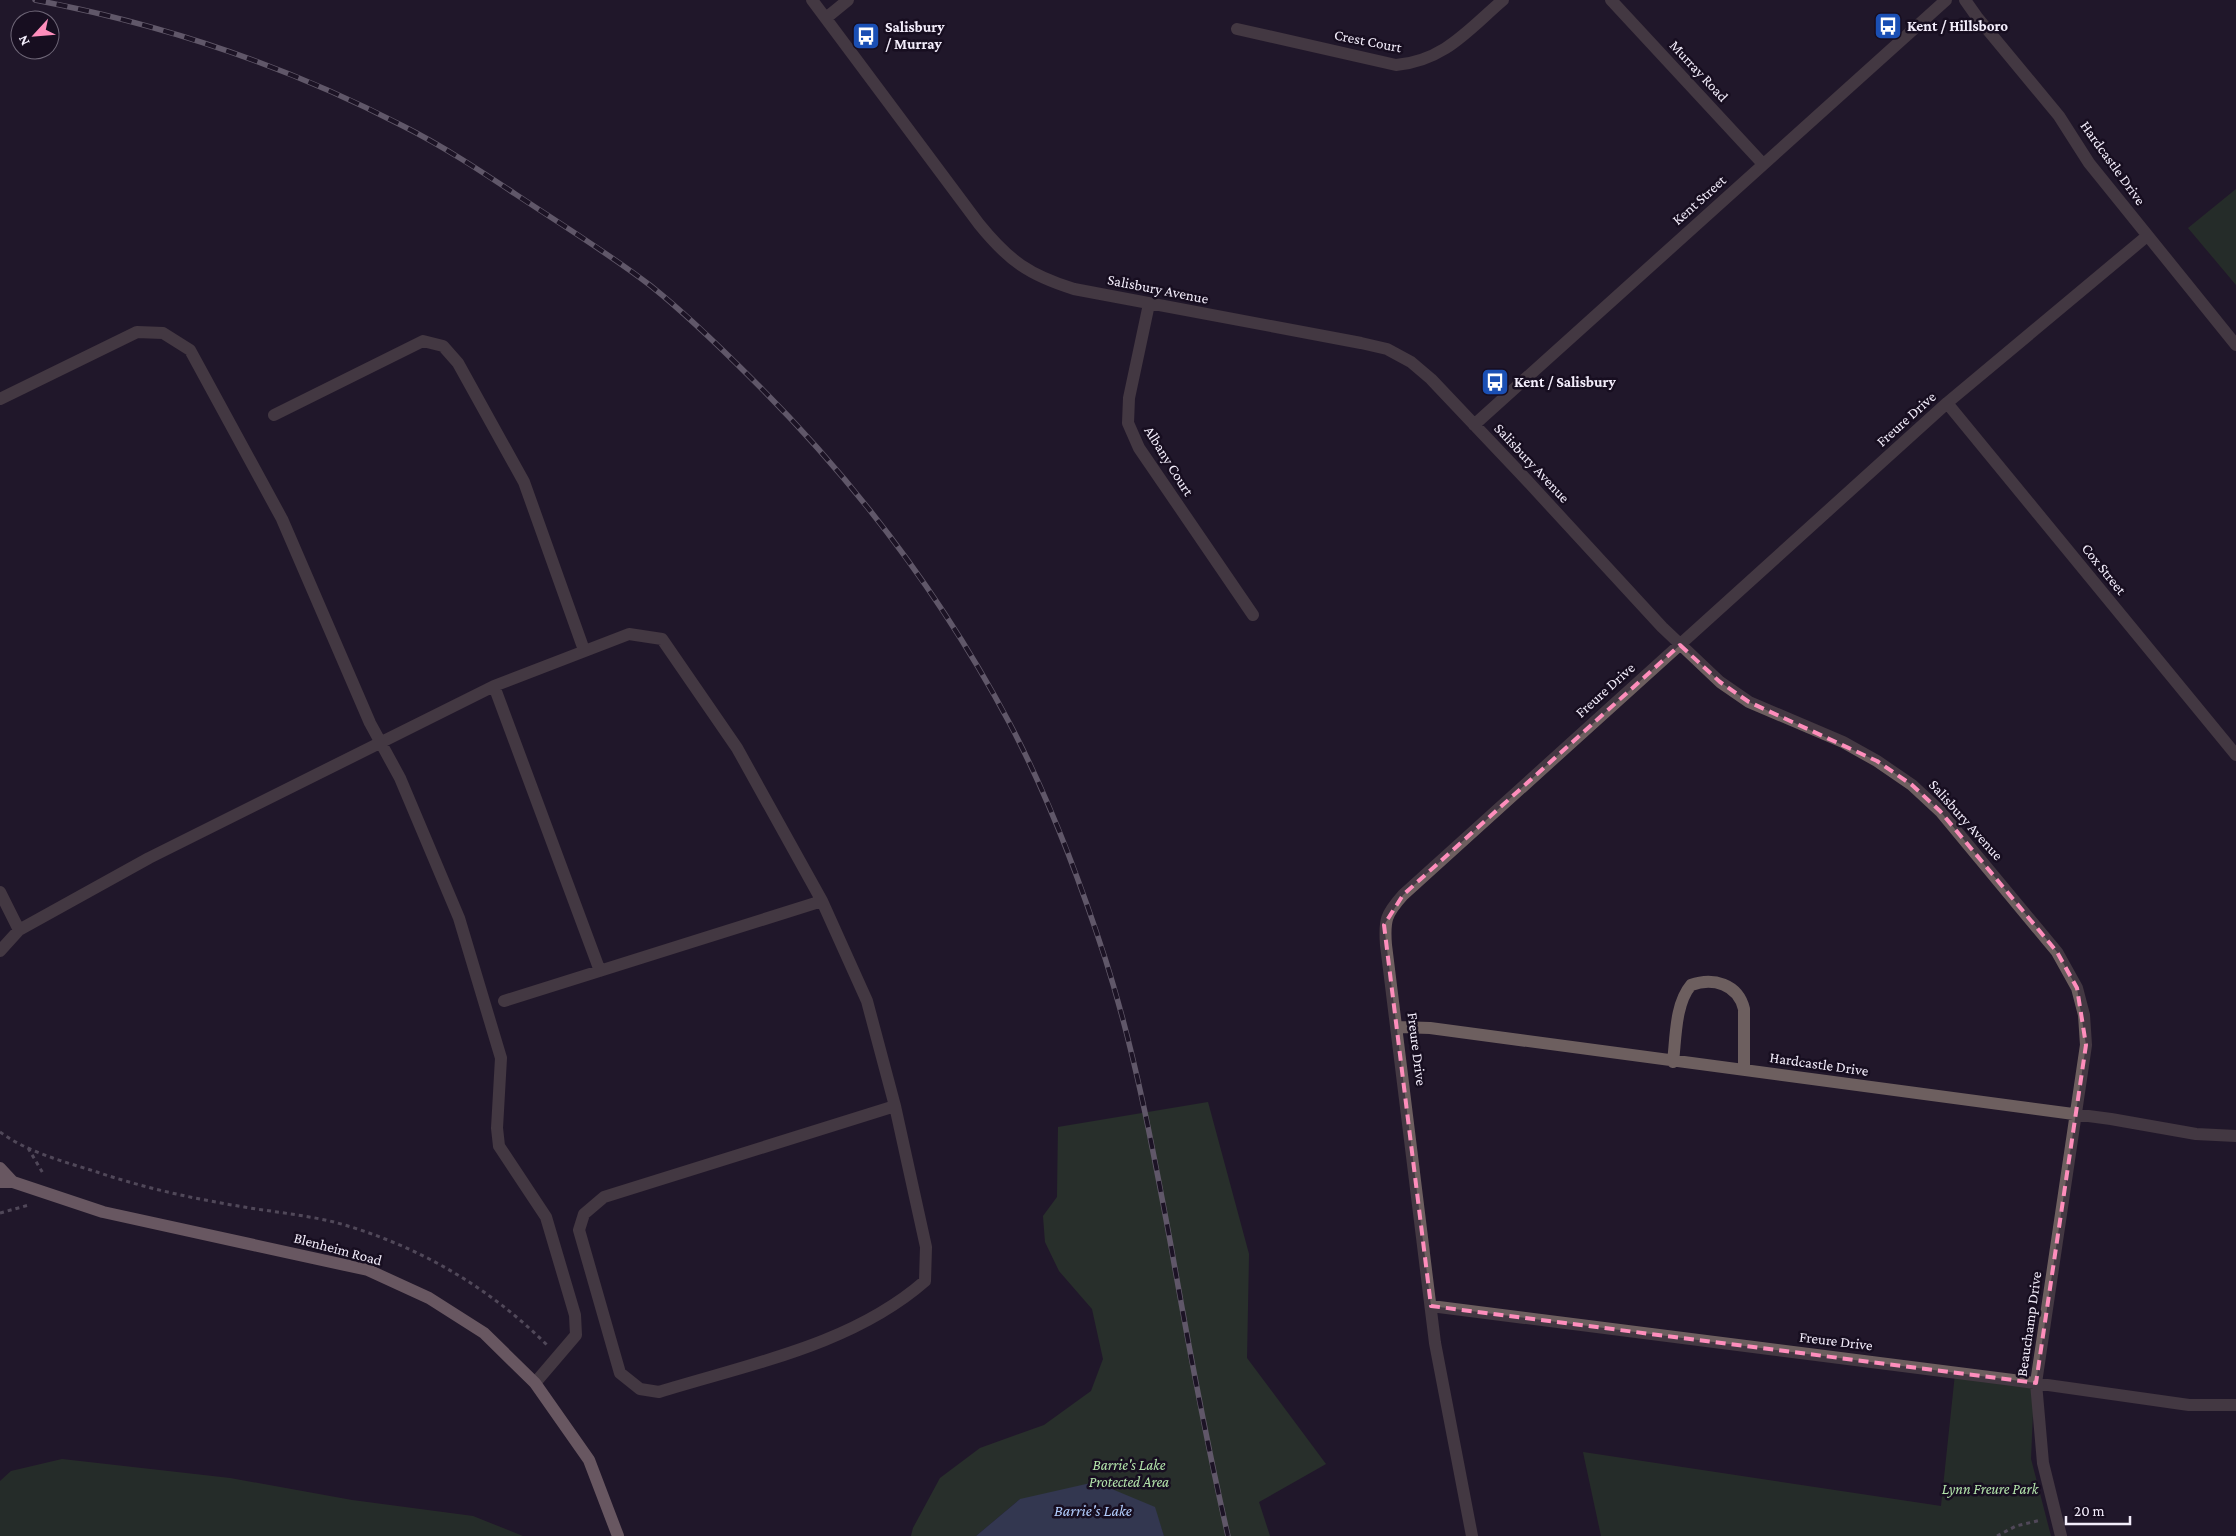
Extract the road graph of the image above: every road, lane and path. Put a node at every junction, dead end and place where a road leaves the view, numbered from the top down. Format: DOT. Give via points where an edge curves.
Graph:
graph roads {
  1 [pos="812,0"];
  2 [pos="848,0"];
  3 [pos="1503,0"];
  4 [pos="1611,0"];
  5 [pos="1946,0"];
  6 [pos="1965,0"];
  7 [pos="826,18"];
  8 [pos="1237,28"];
  9 [pos="1763,164"];
  10 [pos="2147,236"];
  11 [pos="1149,304"];
  12 [pos="2236,345"];
  13 [pos="0,398"];
  14 [pos="1947,403"];
  15 [pos="274,415"];
  16 [pos="1474,425"];
  17 [pos="1253,616"];
  18 [pos="1680,645"];
  19 [pos="584,650"];
  20 [pos="494,686"];
  21 [pos="380,743"];
  22 [pos="2236,755"];
  23 [pos="0,892"];
  24 [pos="822,901"];
  25 [pos="19,930"];
  26 [pos="0,951"];
  27 [pos="600,971"];
  28 [pos="504,1001"];
  29 [pos="1398,1027"];
  30 [pos="1673,1062"];
  31 [pos="1744,1070"];
  32 [pos="895,1106"];
  33 [pos="2076,1116"];
  34 [pos="0,1132"];
  35 [pos="2236,1136"];
  36 [pos="0,1168"];
  37 [pos="0,1182"];
  38 [pos="13,1182"];
  39 [pos="1431,1306"];
  40 [pos="558,1356"];
  41 [pos="535,1383"];
  42 [pos="2036,1383"];
  43 [pos="2236,1406"];
  44 [pos="2056,1516"];
  45 [pos="618,1536"];
  46 [pos="1472,1536"];
  47 [pos="1997,1536"];
  48 [pos="2062,1536"];
  1 -- 7 [label="street, Salisbury Avenue"];
  2 -- 7 [label="street"];
  3 -- 8 [label="street, Crest Court" via="1443,52 1396,66"];
  4 -- 9 [label="street, Murray Road"];
  5 -- 9 [label="street, Kent Street"];
  6 -- 10 [label="street, Hardcastle Drive" via="2059,116 2089,163"];
  7 -- 11 [label="street, Salisbury Avenue" via="979,224 1009,258 1046,280"];
  9 -- 16 [label="street, Kent Street"];
  10 -- 12 [label="street, Hardcastle Drive"];
  10 -- 14 [label="street, Freure Drive"];
  11 -- 16 [label="street, Salisbury Avenue" via="1387,349 1411,362 1431,379"];
  11 -- 17 [label="street, Albany Court" via="1129,398 1128,423 1139,448"];
  13 -- 21 [label="street" via="137,332 163,334 190,350 282,519"];
  14 -- 18 [label="street, Freure Drive"];
  14 -- 22 [label="street, Cox Street"];
  15 -- 19 [label="street" via="422,341 443,346 458,363 524,482"];
  16 -- 18 [label="street, Salisbury Avenue"];
  18 -- 29 [label="street, Freure Drive" via="1393,906 1384,925"];
  18 -- 33 [label="street, Salisbury Avenue" via="1720,682 1749,702 1842,742 1877,761 1912,784 1940,811 2056,952 2077,988 2084,1014 2086,1045"];
  19 -- 20 [label="street"];
  19 -- 24 [label="street" via="629,634 662,639 737,748"];
  20 -- 21 [label="street"];
  20 -- 27 [label="street"];
  21 -- 25 [label="street" via="149,858"];
  21 -- 40 [label="street" via="400,778 459,918 501,1058 499,1146 546,1218 575,1315 576,1335"];
  23 -- 25 [label="street"];
  24 -- 27 [label="street"];
  24 -- 32 [label="street" via="866,1001"];
  25 -- 26 [label="street"];
  27 -- 28 [label="street"];
  29 -- 30 [label="street, Hardcastle Drive" via="1430,1028"];
  29 -- 39 [label="street, Freure Drive"];
  30 -- 31 [label="street, Hardcastle Drive"];
  30 -- 31 [label="street" via="1685,992 1691,985 1711,981 1730,988 1742,1000"];
  31 -- 33 [label="street, Hardcastle Drive"];
  32 -- 32 [label="street" via="926,1247 925,1281 865,1322 818,1344 659,1392 640,1389 620,1373 580,1230 584,1214 604,1197"];
  33 -- 35 [label="street, Hardcastle Drive" via="2196,1134"];
  33 -- 42 [label="street, Beauchamp Drive"];
  34 -- 40 [label="path" via="28,1147 115,1178 235,1206 332,1222 415,1251 488,1294"];
  36 -- 38 [label="main road, Blenheim Road"];
  37 -- 38 [label="main road, Blenheim Road"];
  38 -- 41 [label="main road, Blenheim Road" via="103,1212 368,1270 429,1298 484,1333"];
  39 -- 42 [label="street, Freure Drive"];
  39 -- 46 [label="street, Freure Drive"];
  40 -- 41 [label="street"];
  41 -- 45 [label="main road, Blenheim Road" via="589,1460"];
  42 -- 43 [label="street, Freure Drive" via="2189,1405"];
  42 -- 44 [label="street, Beauchamp Drive" via="2043,1463"];
  44 -- 47 [label="path" via="2016,1526"];
  44 -- 48 [label="street, Beauchamp Drive"];
}
